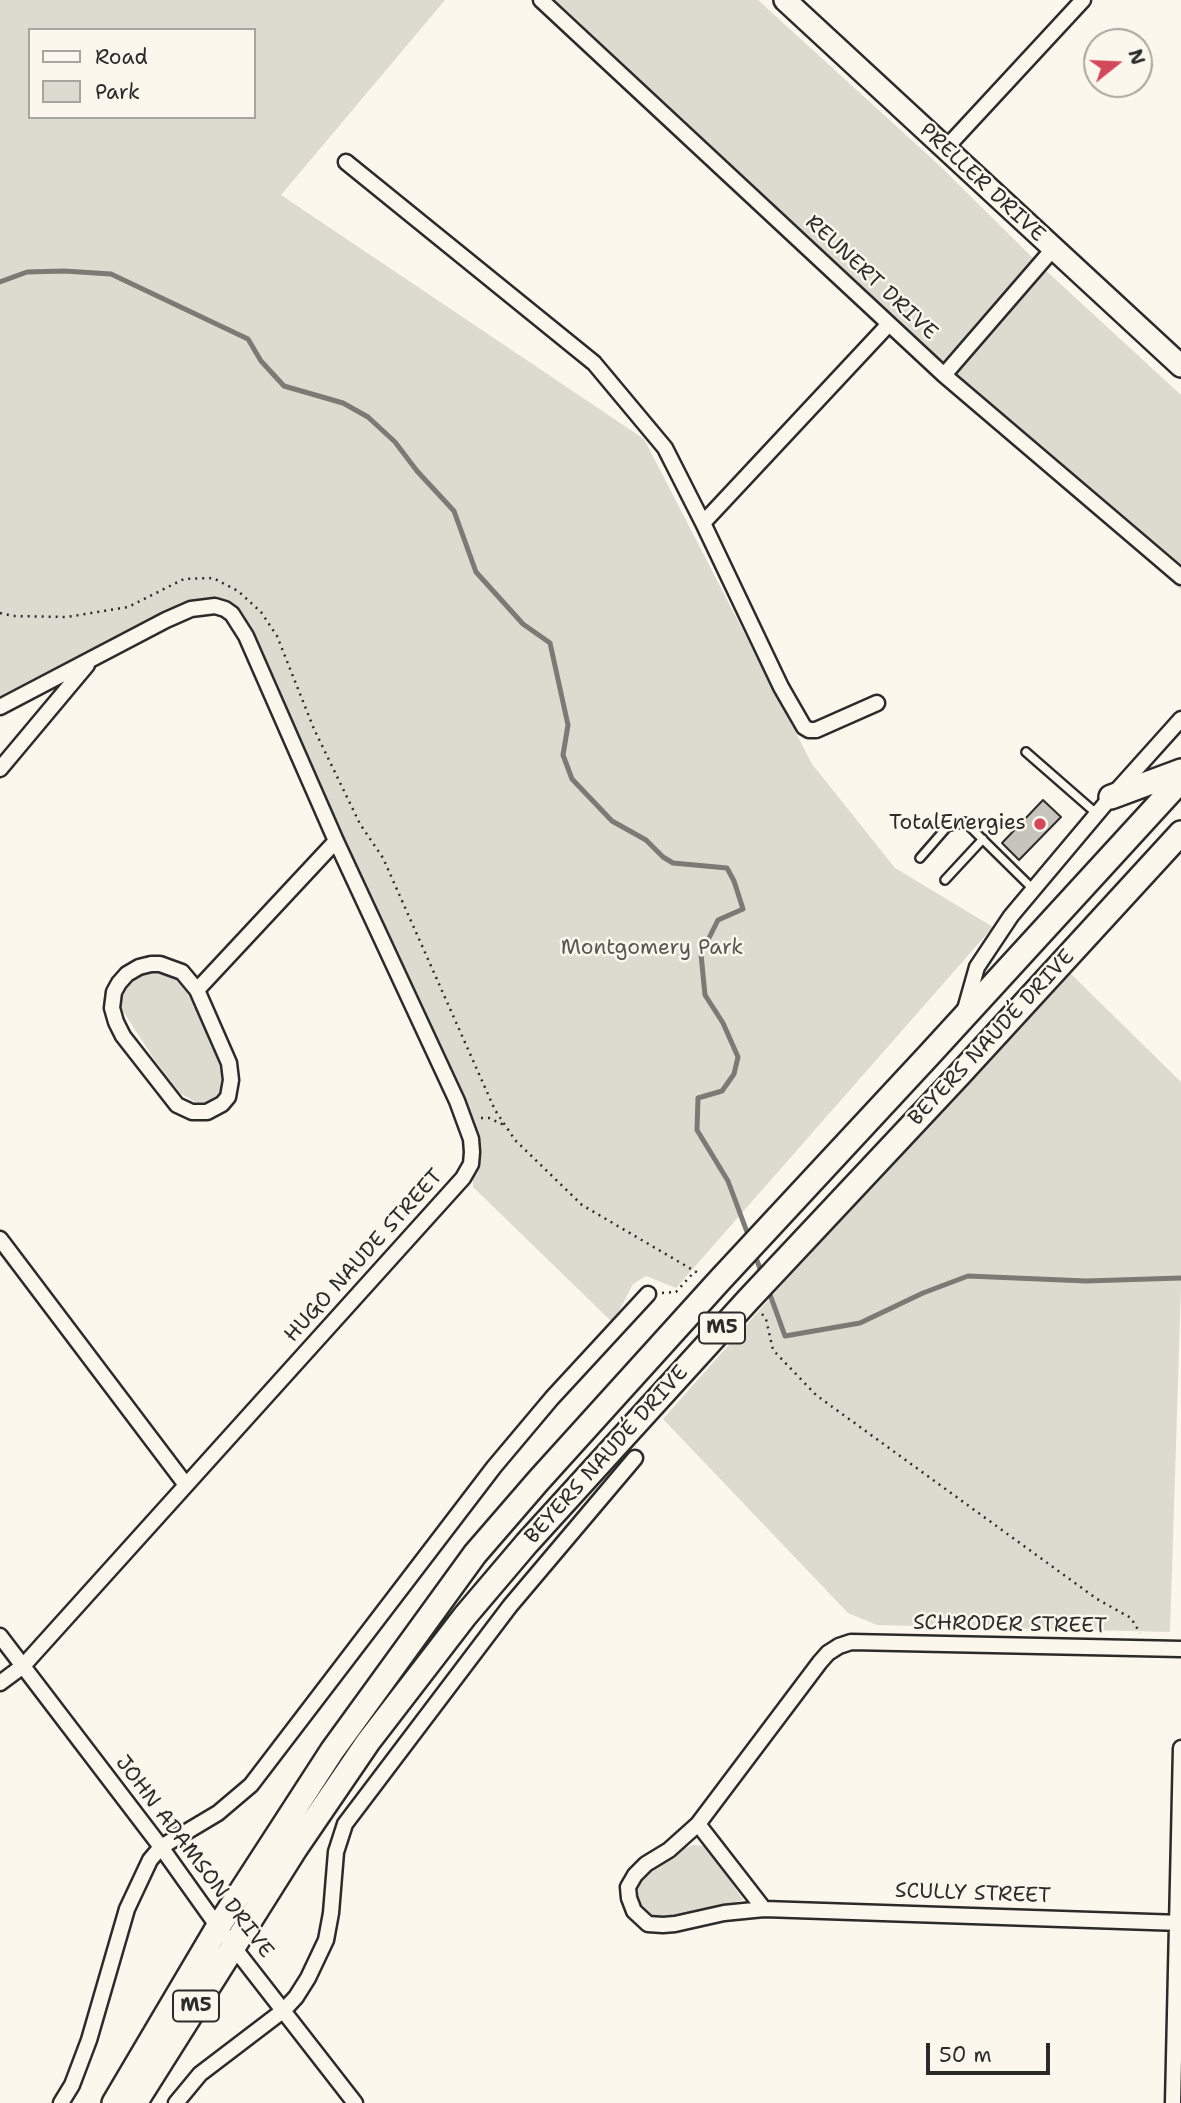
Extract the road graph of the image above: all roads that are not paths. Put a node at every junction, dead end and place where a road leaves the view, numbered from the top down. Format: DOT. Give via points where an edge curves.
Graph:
graph roads {
  1 [pos="541,0"];
  2 [pos="785,0"];
  3 [pos="1083,0"];
  4 [pos="945,149"];
  5 [pos="346,162"];
  6 [pos="1053,249"];
  7 [pos="889,324"];
  8 [pos="1181,366"];
  9 [pos="944,375"];
  10 [pos="703,523"];
  11 [pos="1181,577"];
  12 [pos="90,660"];
  13 [pos="877,703"];
  14 [pos="0,707"];
  15 [pos="1181,719"];
  16 [pos="1026,752"];
  17 [pos="3,760"];
  18 [pos="1181,771"];
  19 [pos="1181,780"];
  20 [pos="1104,805"];
  21 [pos="1181,833"];
  22 [pos="983,839"];
  23 [pos="336,841"];
  24 [pos="1124,842"];
  25 [pos="920,858"];
  26 [pos="1150,867"];
  27 [pos="945,880"];
  28 [pos="1033,889"];
  29 [pos="1038,936"];
  30 [pos="1064,960"];
  31 [pos="197,990"];
  32 [pos="962,1017"];
  33 [pos="0,1239"];
  34 [pos="648,1294"];
  35 [pos="635,1458"];
  36 [pos="186,1485"];
  37 [pos="0,1636"];
  38 [pos="839,1646"];
  39 [pos="1181,1649"];
  40 [pos="23,1666"];
  41 [pos="0,1682"];
  42 [pos="1181,1748"];
  43 [pos="698,1824"];
  44 [pos="161,1847"];
  45 [pos="764,1909"];
  46 [pos="1180,1922"];
  47 [pos="218,1927"];
  48 [pos="233,1947"];
  49 [pos="284,2010"];
  50 [pos="61,2103"];
  51 [pos="114,2103"];
  52 [pos="135,2103"];
  53 [pos="176,2103"];
  54 [pos="355,2103"];
  55 [pos="1173,2103"];
  1 -- 7 [label="street, REUNERT DRIVE"];
  2 -- 4 [label="main road, PRELLER DRIVE"];
  3 -- 4 [label="street"];
  4 -- 6 [label="main road, PRELLER DRIVE"];
  5 -- 10 [label="street" via="594,363 665,448"];
  6 -- 8 [label="main road, PRELLER DRIVE"];
  6 -- 9 [label="street"];
  7 -- 9 [label="street, REUNERT DRIVE"];
  7 -- 10 [label="street"];
  9 -- 11 [label="street, REUNERT DRIVE"];
  10 -- 13 [label="street" via="804,727 816,730"];
  12 -- 14 [label="street, HUGO NAUDE STREET"];
  12 -- 17 [label="street"];
  12 -- 23 [label="street, HUGO NAUDE STREET" via="191,609 225,608 239,622"];
  15 -- 20 [label="street, BEYERS NAUDÉ DRIVE"];
  16 -- 20 [label="lane"];
  18 -- 20 [label="main road"];
  19 -- 24 [label="main road, BEYERS NAUDÉ DRIVE / M5"];
  20 -- 28 [label="street, BEYERS NAUDÉ DRIVE"];
  21 -- 26 [label="main road, BEYERS NAUDÉ DRIVE / M5"];
  22 -- 25 [label="lane" via="965,822 958,822 947,827"];
  22 -- 27 [label="lane"];
  22 -- 28 [label="lane"];
  23 -- 31 [label="street"];
  23 -- 36 [label="street, HUGO NAUDE STREET" via="463,1117 471,1139 471,1164"];
  24 -- 26 [label="main road"];
  24 -- 29 [label="main road, BEYERS NAUDÉ DRIVE / M5"];
  26 -- 30 [label="main road, BEYERS NAUDÉ DRIVE / M5"];
  28 -- 32 [label="street, BEYERS NAUDÉ DRIVE" via="977,967"];
  29 -- 30 [label="main road"];
  29 -- 32 [label="main road, BEYERS NAUDÉ DRIVE / M5"];
  30 -- 48 [label="main road, BEYERS NAUDÉ DRIVE / M5" via="748,1300 465,1616 368,1742"];
  31 -- 31 [label="street" via="229,1063 231,1080 228,1097 207,1112 177,1105 123,1035 112,1008 114,992 127,974 151,964 182,972"];
  32 -- 47 [label="main road, BEYERS NAUDÉ DRIVE / M5" via="475,1554 332,1751"];
  33 -- 36 [label="street"];
  34 -- 44 [label="street" via="494,1467 251,1785 218,1812"];
  35 -- 49 [label="street, BEYERS NAUDÉ DRIVE" via="510,1606 345,1824 336,1852 326,1940 308,1978"];
  36 -- 40 [label="street, HUGO NAUDE STREET"];
  37 -- 40 [label="street, JOHN ADAMSON DRIVE"];
  38 -- 39 [label="street, SCHRODER STREET" via="851,1642"];
  38 -- 43 [label="street, SCULLY STREET" via="820,1662"];
  40 -- 41 [label="street, HUGO NAUDE STREET"];
  40 -- 44 [label="street, JOHN ADAMSON DRIVE"];
  42 -- 46 [label="street"];
  43 -- 45 [label="street"];
  43 -- 45 [label="street, SCULLY STREET" via="635,1875 628,1887 634,1912 648,1924 663,1925"];
  44 -- 47 [label="street, JOHN ADAMSON DRIVE"];
  44 -- 50 [label="street" via="149,1860 127,1909 89,2039"];
  45 -- 46 [label="street, SCULLY STREET"];
  46 -- 55 [label="street"];
  47 -- 48 [label="street, JOHN ADAMSON DRIVE"];
  47 -- 51 [label="main road, BEYERS NAUDÉ DRIVE / M5"];
  48 -- 49 [label="street, JOHN ADAMSON DRIVE"];
  48 -- 52 [label="main road, BEYERS NAUDÉ DRIVE / M5"];
  49 -- 53 [label="street, BEYERS NAUDÉ DRIVE" via="200,2074"];
  49 -- 54 [label="street, JOHN ADAMSON DRIVE"];
}
